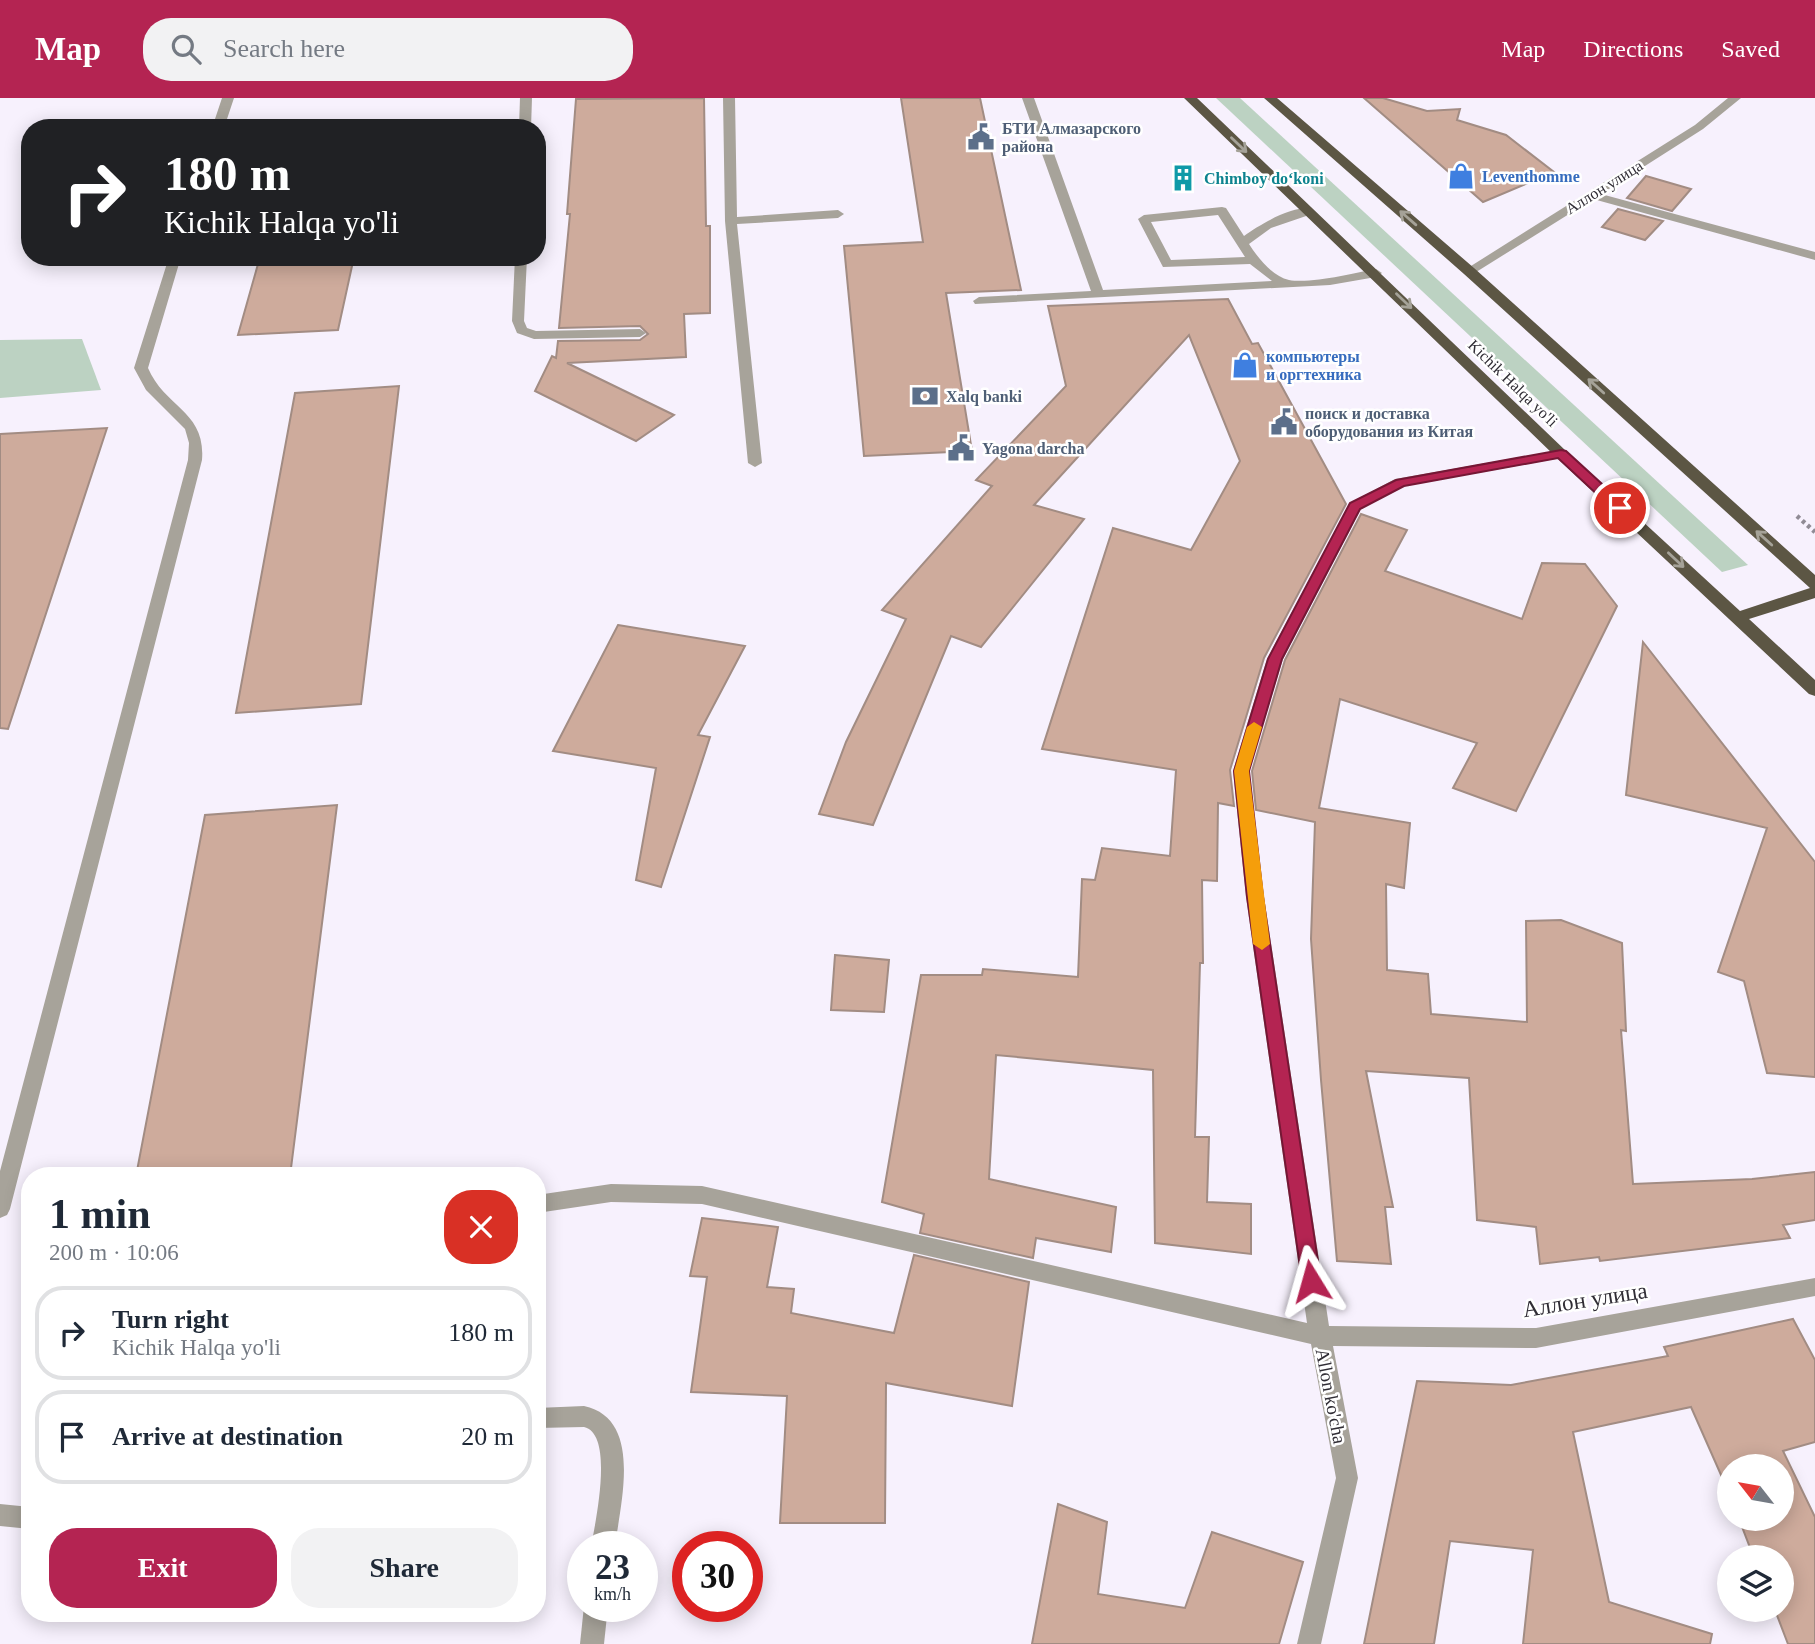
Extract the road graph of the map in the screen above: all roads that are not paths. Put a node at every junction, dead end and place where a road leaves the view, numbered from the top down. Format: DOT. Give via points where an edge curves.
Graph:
graph roads {
  1 [pos="228,98"];
  2 [pos="526,98"];
  3 [pos="729,98"];
  4 [pos="1028,98"];
  5 [pos="1190,98"];
  6 [pos="1270,98"];
  7 [pos="1735,98"];
  8 [pos="221,119"];
  9 [pos="525,119"];
  10 [pos="1593,195"];
  11 [pos="1308,211"];
  12 [pos="838,214"];
  13 [pos="731,221"];
  14 [pos="1244,242"];
  15 [pos="1815,256"];
  16 [pos="1253,260"];
  17 [pos="172,266"];
  18 [pos="521,266"];
  19 [pos="1469,271"];
  20 [pos="1376,273"];
  21 [pos="1285,283"];
  22 [pos="1098,294"];
  23 [pos="979,301"];
  24 [pos="640,333"];
  25 [pos="1561,454"];
  26 [pos="755,463"];
  27 [pos="1815,584"];
  28 [pos="1815,592"];
  29 [pos="1738,617"];
  30 [pos="1815,690"];
  31 [pos="546,1203"];
  32 [pos="0,1209"];
  33 [pos="1815,1287"];
  34 [pos="1320,1336"];
  35 [pos="546,1418"];
  36 [pos="0,1515"];
  37 [pos="21,1517"];
  38 [pos="605,1531"];
  39 [pos="594,1622"];
  40 [pos="592,1644"];
  41 [pos="1309,1644"];
  1 -- 8 [label="street"];
  2 -- 9 [label="street"];
  3 -- 13 [label="street"];
  4 -- 22 [label="street"];
  5 -- 11 [label="highway, Kichik Halqa yo'li, one-way"];
  19 -- 6 [label="highway, one-way"];
  7 -- 10 [label="street, Аллон улица" via="1699,127"];
  10 -- 15 [label="street"];
  10 -- 19 [label="street, Аллон улица"];
  11 -- 14 [label="street" via="1267,225"];
  11 -- 20 [label="highway, Kichik Halqa yo'li"];
  12 -- 13 [label="street"];
  13 -- 26 [label="street"];
  14 -- 16 [label="street"];
  14 -- 16 [label="street" via="1222,211 1144,219 1167,264"];
  16 -- 21 [label="street"];
  17 -- 32 [label="street" via="141,368 162,402 191,428 195,460"];
  18 -- 24 [label="street" via="518,321 522,330 534,335"];
  27 -- 19 [label="highway, one-way"];
  20 -- 21 [label="street"];
  20 -- 25 [label="highway, Kichik Halqa yo'li, one-way"];
  21 -- 22 [label="street"];
  22 -- 23 [label="street"];
  25 -- 29 [label="highway, Kichik Halqa yo'li, one-way"];
  25 -- 34 [label="street, Allon ko'cha" via="1400,482 1354,506 1275,659 1241,771 1255,897"];
  28 -- 29 [label="highway"];
  29 -- 30 [label="highway, Kichik Halqa yo'li"];
  31 -- 34 [label="street, Аллон улица" via="611,1193 702,1195"];
  33 -- 34 [label="street, Аллон улица" via="1536,1338"];
  34 -- 41 [label="street, Allon ko'cha" via="1347,1478"];
  35 -- 38 [label="street" via="595,1420 608,1430 613,1451"];
  36 -- 37 [label="street"];
  39 -- 40 [label="street"];
}
